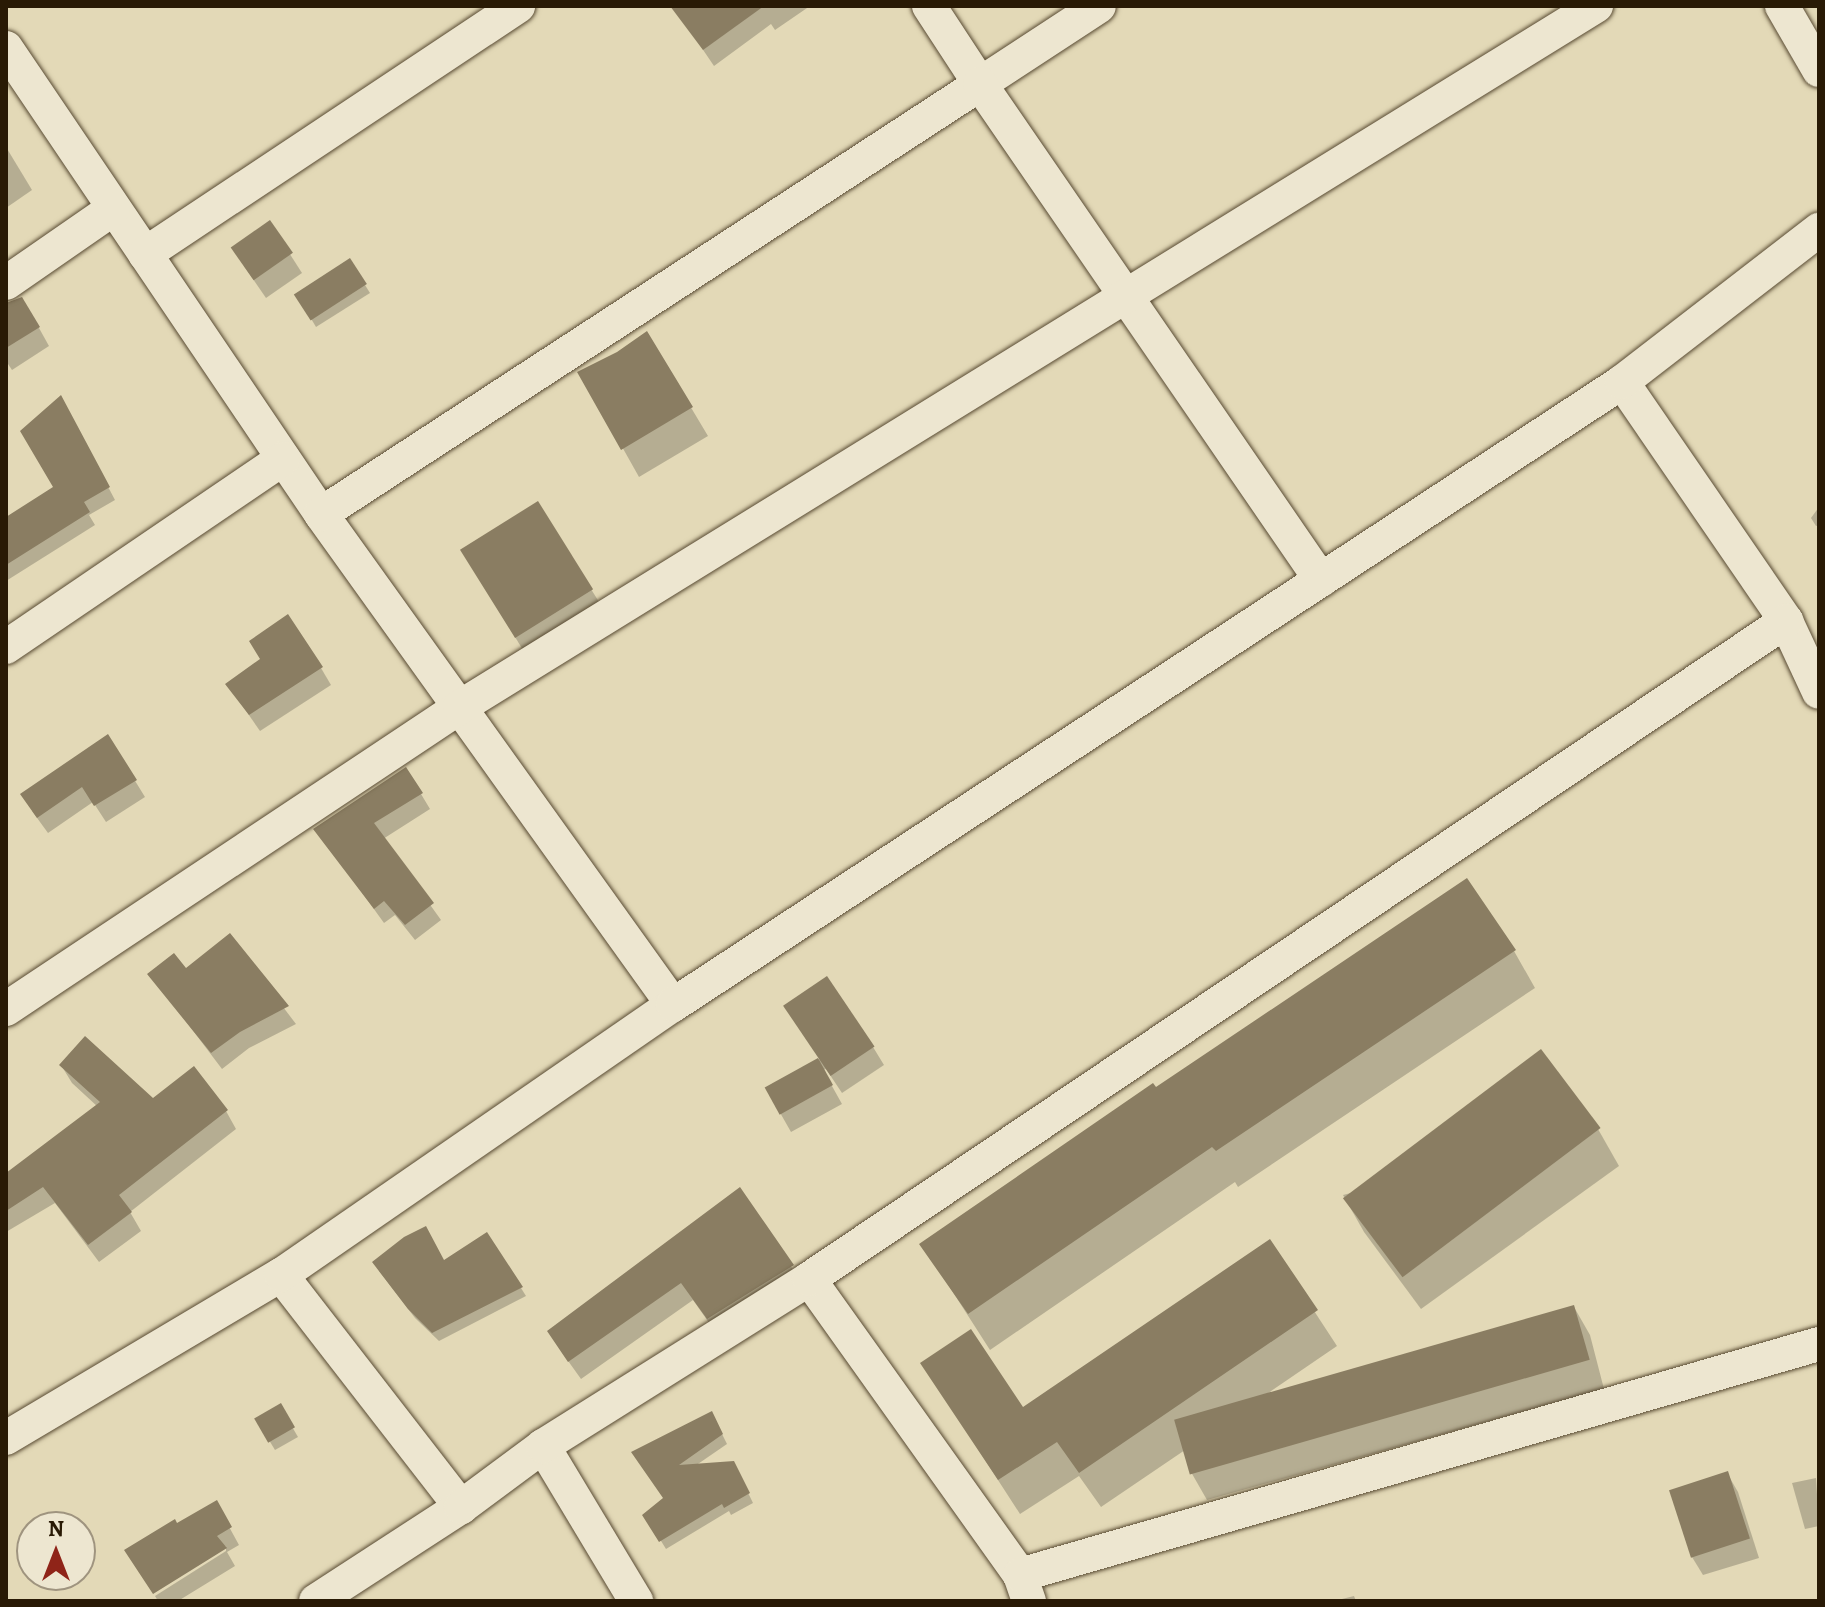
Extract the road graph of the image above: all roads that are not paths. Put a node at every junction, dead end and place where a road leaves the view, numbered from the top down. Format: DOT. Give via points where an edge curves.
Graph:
graph roads {
  1 [pos="518,6"];
  2 [pos="929,6"];
  3 [pos="1099,6"];
  4 [pos="1596,6"];
  5 [pos="1782,6"];
  6 [pos="6,48"];
  7 [pos="1819,70"];
  8 [pos="980,84"];
  9 [pos="113,209"];
  10 [pos="1819,230"];
  11 [pos="145,254"];
  12 [pos="6,283"];
  13 [pos="1126,296"];
  14 [pos="1622,382"];
  15 [pos="283,459"];
  16 [pos="321,514"];
  17 [pos="1321,580"];
  18 [pos="1786,621"];
  19 [pos="6,647"];
  20 [pos="1819,692"];
  21 [pos="460,707"];
  22 [pos="673,1005"];
  23 [pos="6,1009"];
  24 [pos="281,1275"];
  25 [pos="809,1279"];
  26 [pos="1819,1344"];
  27 [pos="11,1426"];
  28 [pos="543,1446"];
  29 [pos="461,1507"];
  30 [pos="1024,1588"];
  31 [pos="316,1601"];
  32 [pos="636,1601"];
  1 -- 11 [label="street"];
  2 -- 8 [label="street"];
  3 -- 8 [label="street"];
  4 -- 13 [label="street"];
  5 -- 7 [label="street"];
  6 -- 9 [label="street"];
  8 -- 13 [label="street"];
  8 -- 16 [label="street"];
  9 -- 11 [label="street"];
  9 -- 12 [label="street"];
  10 -- 14 [label="street"];
  11 -- 15 [label="street"];
  13 -- 17 [label="street"];
  13 -- 21 [label="street"];
  14 -- 17 [label="street"];
  14 -- 18 [label="street"];
  15 -- 16 [label="street"];
  15 -- 19 [label="street"];
  16 -- 21 [label="street"];
  17 -- 22 [label="street"];
  18 -- 20 [label="street"];
  18 -- 25 [label="street"];
  21 -- 22 [label="street"];
  21 -- 23 [label="street"];
  22 -- 24 [label="street"];
  24 -- 27 [label="street"];
  24 -- 29 [label="street"];
  25 -- 28 [label="street"];
  25 -- 30 [label="street"];
  26 -- 30 [label="street"];
  28 -- 29 [label="street"];
  28 -- 32 [label="street"];
  29 -- 31 [label="street"];
}
